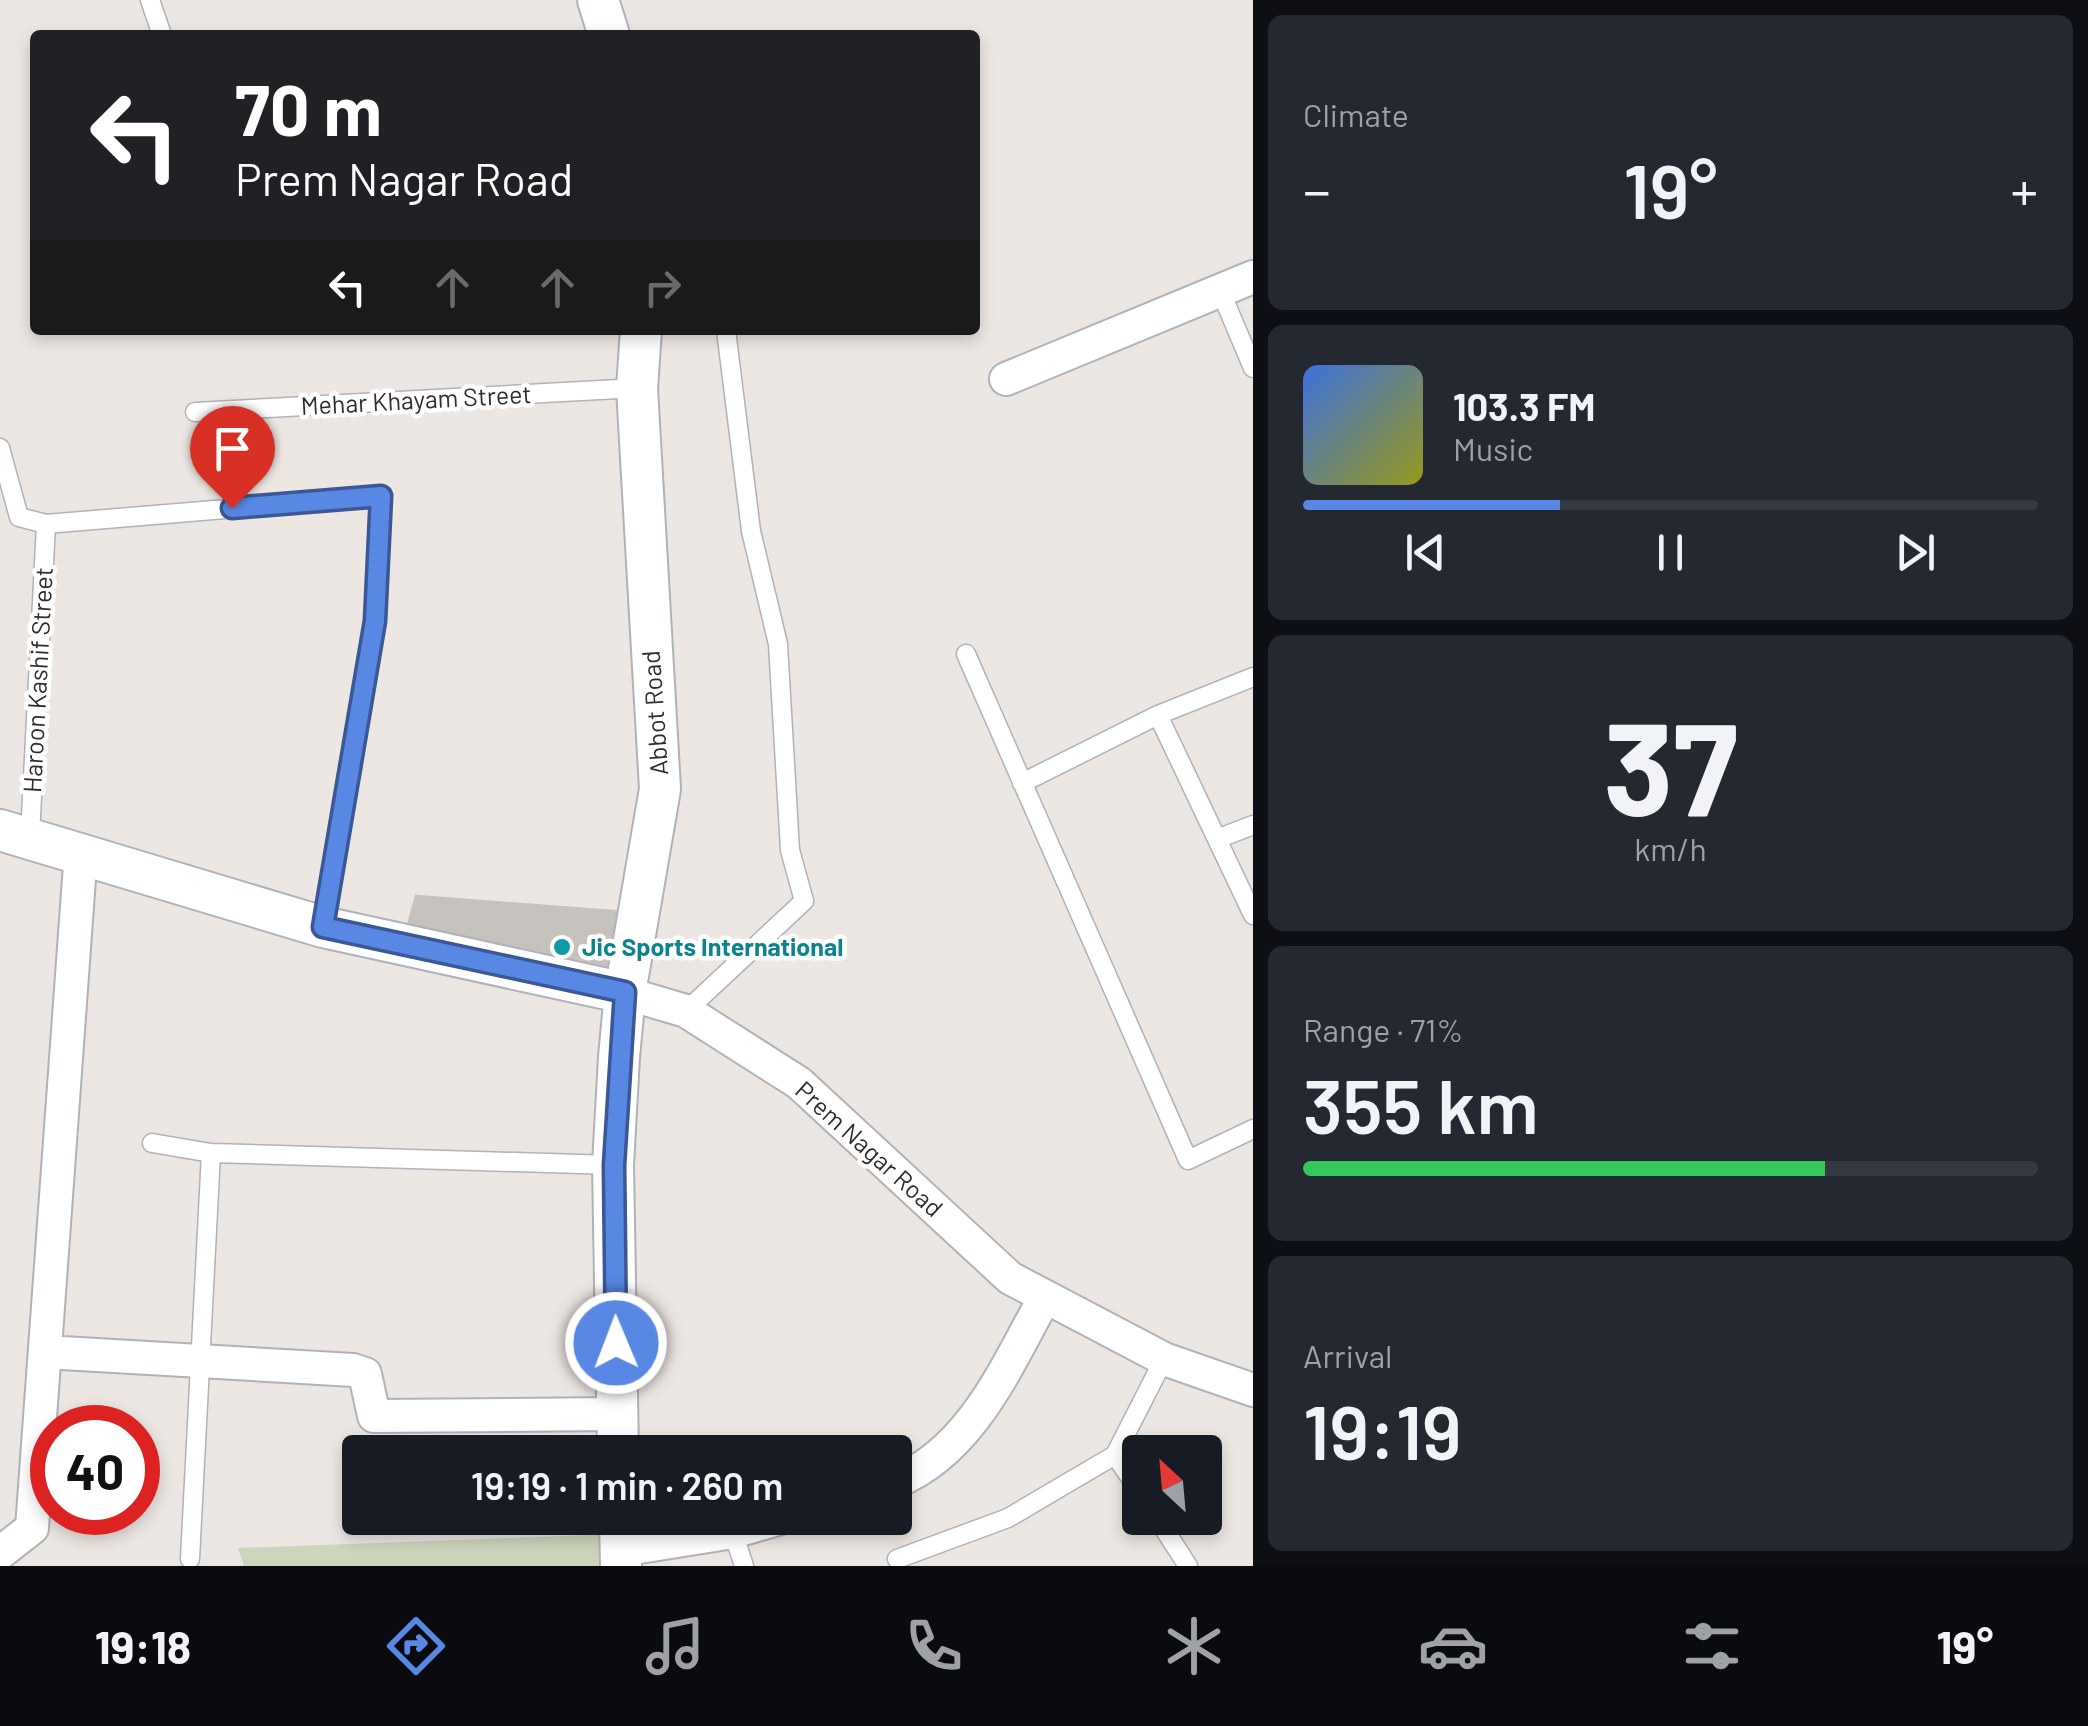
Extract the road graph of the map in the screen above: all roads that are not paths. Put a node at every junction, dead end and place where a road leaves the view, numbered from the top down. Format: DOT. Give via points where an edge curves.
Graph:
graph roads {
  1 [pos="150,0"];
  2 [pos="598,0"];
  3 [pos="160,30"];
  4 [pos="607,30"];
  5 [pos="1253,277"];
  6 [pos="1220,290"];
  7 [pos="640,335"];
  8 [pos="727,335"];
  9 [pos="1253,368"];
  10 [pos="1006,380"];
  11 [pos="638,388"];
  12 [pos="196,412"];
  13 [pos="0,448"];
  14 [pos="9,517"];
  15 [pos="46,524"];
  16 [pos="966,654"];
  17 [pos="1253,677"];
  18 [pos="1158,714"];
  19 [pos="1022,782"];
  20 [pos="1253,824"];
  21 [pos="15,833"];
  22 [pos="1217,839"];
  23 [pos="80,851"];
  24 [pos="1253,915"];
  25 [pos="323,927"];
  26 [pos="625,992"];
  27 [pos="686,1011"];
  28 [pos="1253,1129"];
  29 [pos="152,1144"];
  30 [pos="211,1153"];
  31 [pos="614,1165"];
  32 [pos="1045,1296"];
  33 [pos="45,1352"];
  34 [pos="1164,1359"];
  35 [pos="200,1362"];
  36 [pos="1253,1390"];
  37 [pos="618,1433"];
  38 [pos="1116,1455"];
  39 [pos="1122,1464"];
  40 [pos="912,1475"];
  41 [pos="705,1535"];
  42 [pos="734,1535"];
  43 [pos="1167,1535"];
  44 [pos="620,1544"];
  45 [pos="0,1553"];
  46 [pos="190,1559"];
  47 [pos="897,1560"];
  48 [pos="744,1566"];
  49 [pos="1188,1566"];
  1 -- 3 [label="lane"];
  2 -- 4 [label="street"];
  5 -- 6 [label="street"];
  6 -- 9 [label="lane"];
  6 -- 10 [label="street"];
  7 -- 11 [label="street, Abbot Road"];
  8 -- 27 [label="lane" via="752,531 778,644 790,850 804,902"];
  11 -- 12 [label="lane, Mehar Khayam Street"];
  11 -- 26 [label="street, Abbot Road" via="660,789"];
  13 -- 14 [label="lane"];
  14 -- 15 [label="lane"];
  15 -- 21 [label="lane, Haroon Kashif Street"];
  15 -- 25 [label="lane" via="381,496 375,621"];
  16 -- 19 [label="lane"];
  17 -- 18 [label="lane"];
  18 -- 19 [label="lane"];
  18 -- 22 [label="lane"];
  19 -- 28 [label="lane" via="1188,1160"];
  20 -- 22 [label="lane"];
  21 -- 23 [label="street, Prem Nagar Road"];
  22 -- 24 [label="lane"];
  23 -- 25 [label="street, Prem Nagar Road"];
  23 -- 33 [label="street"];
  25 -- 26 [label="street, Prem Nagar Road"];
  26 -- 27 [label="street, Prem Nagar Road"];
  26 -- 31 [label="street, Abbot Road"];
  27 -- 32 [label="street, Prem Nagar Road" via="799,1083 1010,1278"];
  29 -- 30 [label="lane"];
  30 -- 31 [label="lane"];
  30 -- 35 [label="lane"];
  31 -- 37 [label="street, Abbot Road"];
  32 -- 34 [label="street, Prem Nagar Road"];
  32 -- 40 [label="street" via="984,1407 926,1470"];
  33 -- 35 [label="street"];
  33 -- 45 [label="street" via="32,1528"];
  34 -- 36 [label="street, Prem Nagar Road"];
  34 -- 38 [label="lane"];
  35 -- 37 [label="street" via="365,1374 374,1416"];
  35 -- 46 [label="lane"];
  38 -- 39 [label="lane"];
  38 -- 47 [label="lane" via="1008,1518"];
  41 -- 44 [label="street"];
  42 -- 48 [label="lane"];
  43 -- 49 [label="lane"];
}
